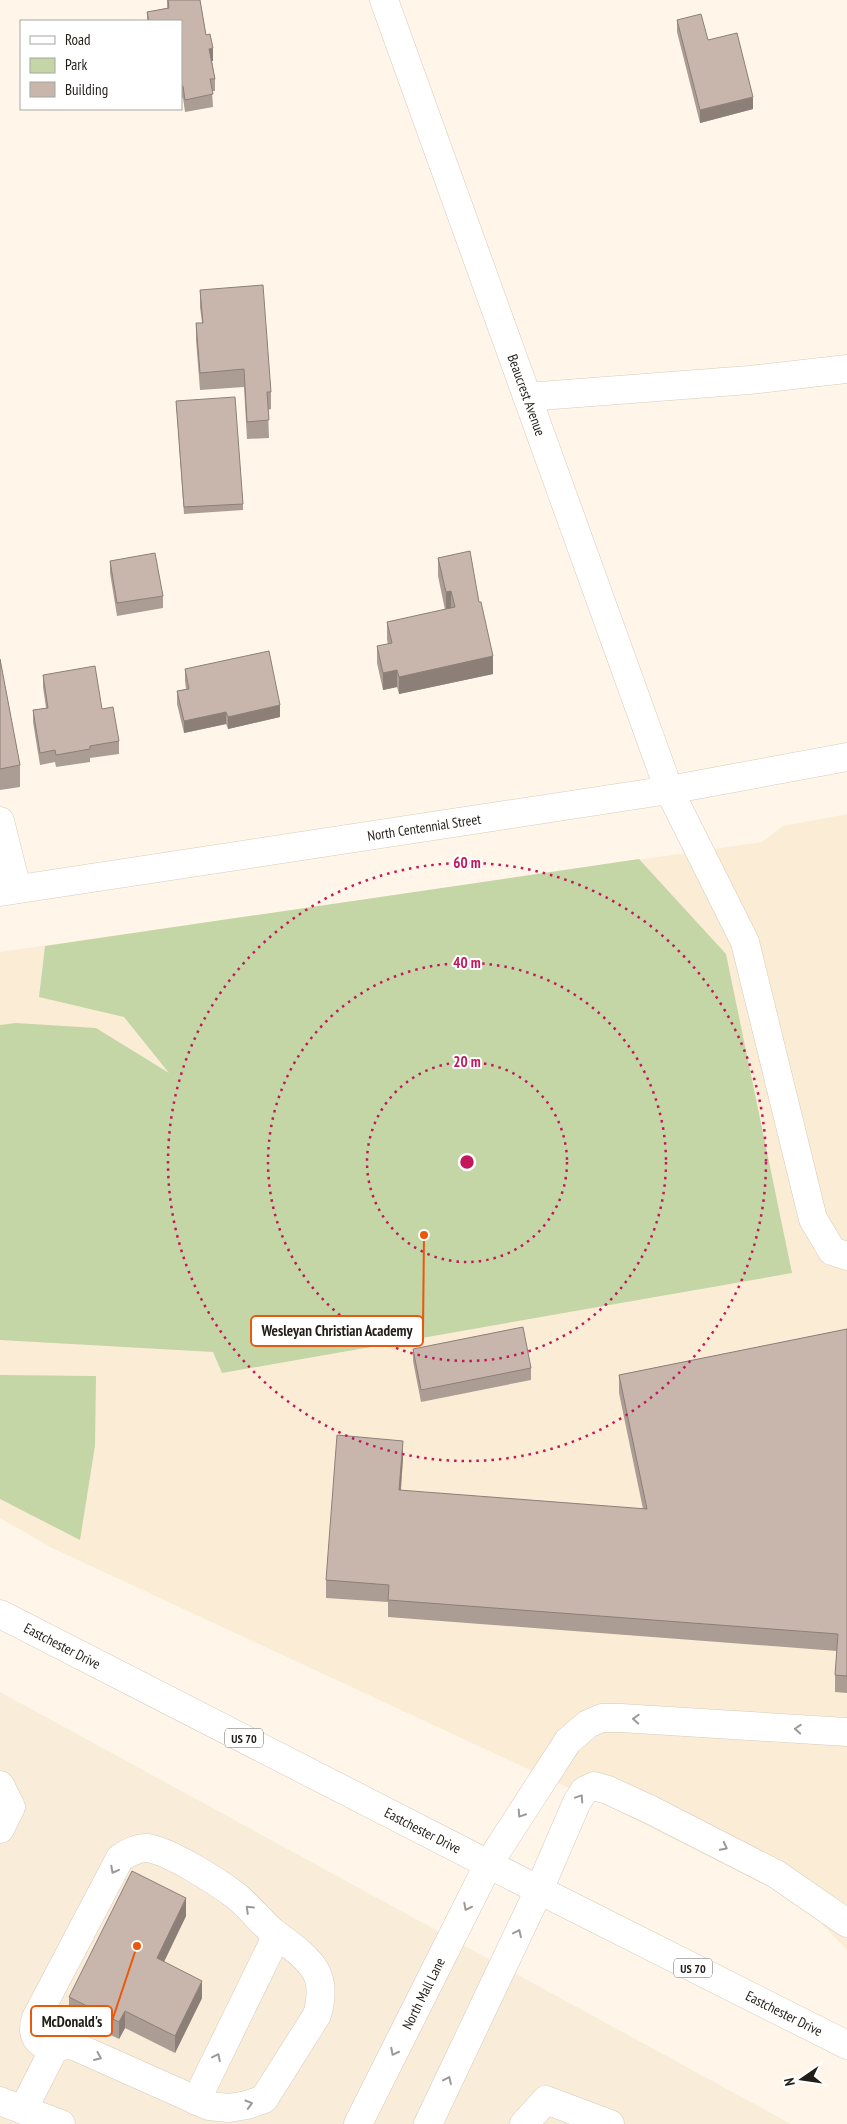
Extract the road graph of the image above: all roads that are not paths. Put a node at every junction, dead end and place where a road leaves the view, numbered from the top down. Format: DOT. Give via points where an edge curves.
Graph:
graph roads {
  1 [pos="384,0"];
  2 [pos="847,369"];
  3 [pos="527,397"];
  4 [pos="847,757"];
  5 [pos="669,790"];
  6 [pos="0,821"];
  7 [pos="8,891"];
  8 [pos="847,1256"];
  9 [pos="0,1614"];
  10 [pos="847,1732"];
  11 [pos="0,1784"];
  12 [pos="0,1828"];
  13 [pos="489,1863"];
  14 [pos="539,1890"];
  15 [pos="847,1923"];
  16 [pos="277,1935"];
  17 [pos="43,2042"];
  18 [pos="847,2045"];
  19 [pos="196,2101"];
  20 [pos="12,2106"];
  21 [pos="61,2124"];
  22 [pos="358,2124"];
  23 [pos="428,2124"];
  24 [pos="524,2124"];
  25 [pos="610,2124"];
  1 -- 3 [label="main road, Beaucrest Avenue"];
  2 -- 3 [label="main road"];
  3 -- 5 [label="main road, Beaucrest Avenue"];
  4 -- 5 [label="main road, North Centennial Street"];
  5 -- 7 [label="main road, North Centennial Street"];
  5 -- 8 [label="main road, Beaucrest Avenue" via="745,942 813,1220 832,1251"];
  6 -- 7 [label="main road"];
  9 -- 13 [label="main road, Eastchester Drive / US 70"];
  10 -- 13 [label="main road, North Mall Lane, one-way" via="602,1718 588,1724 568,1742"];
  11 -- 12 [label="main road" via="11,1807"];
  13 -- 14 [label="main road, Eastchester Drive / US 70"];
  13 -- 22 [label="main road, North Mall Lane, one-way"];
  14 -- 15 [label="main road, one-way" via="577,1802 584,1791 594,1786 651,1810 776,1874"];
  14 -- 18 [label="main road, Eastchester Drive / US 70"];
  23 -- 14 [label="main road, one-way"];
  16 -- 17 [label="main road, one-way" via="235,1895 193,1868 156,1850 132,1851 120,1858 36,2018 32,2029"];
  19 -- 16 [label="main road, one-way"];
  19 -- 16 [label="main road, one-way" via="230,2108 264,2099 317,2015 322,2001 316,1972 299,1952"];
  17 -- 19 [label="main road, one-way" via="72,2045"];
  17 -- 20 [label="main road"];
  20 -- 21 [label="main road"];
  24 -- 25 [label="main road" via="546,2100"];
}
